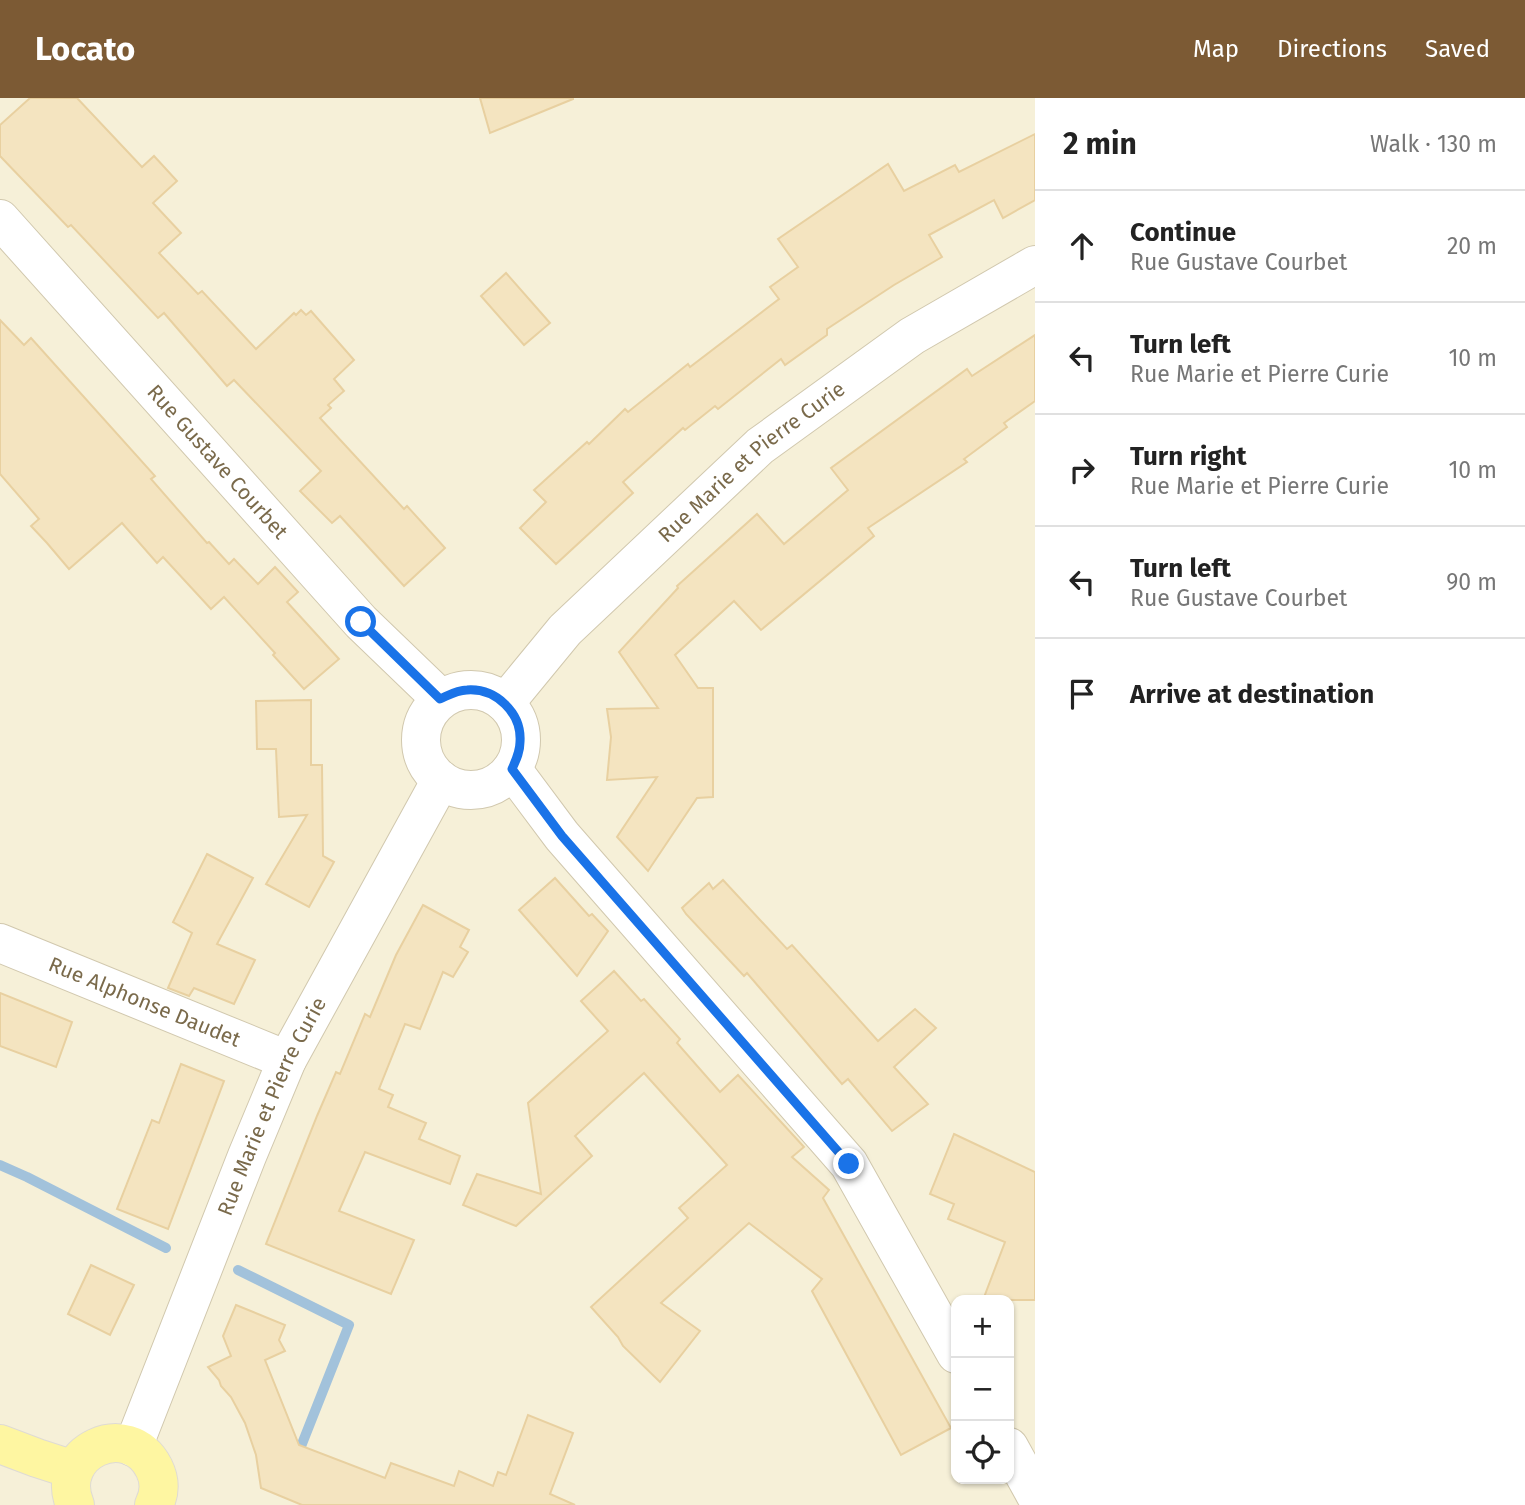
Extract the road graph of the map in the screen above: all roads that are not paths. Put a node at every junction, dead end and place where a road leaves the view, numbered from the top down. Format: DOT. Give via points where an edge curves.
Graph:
graph roads {
  1 [pos="0,219"];
  2 [pos="1035,265"];
  3 [pos="440,699"];
  4 [pos="505,703"];
  5 [pos="512,769"];
  6 [pos="441,780"];
  7 [pos="0,943"];
  8 [pos="288,1060"];
  9 [pos="951,1345"];
  10 [pos="0,1444"];
  11 [pos="132,1447"];
  12 [pos="1014,1456"];
  13 [pos="74,1488"];
  14 [pos="1035,1494"];
  15 [pos="161,1503"];
  1 -- 3 [label="street, Rue Gustave Courbet" via="361,622"];
  2 -- 4 [label="street, Rue Marie et Pierre Curie" via="912,336 760,446 565,630"];
  3 -- 4 [label="street" via="474,690"];
  3 -- 6 [label="street" via="422,725 421,740 426,763"];
  4 -- 5 [label="street" via="519,728 518,756"];
  5 -- 6 [label="street" via="486,788 455,788"];
  5 -- 9 [label="street" via="562,836 849,1164"];
  6 -- 8 [label="street, Rue Marie et Pierre Curie"];
  7 -- 8 [label="street, Rue Alphonse Daudet"];
  8 -- 11 [label="street, Rue Marie et Pierre Curie"];
  10 -- 13 [label="main road" via="37,1458"];
  11 -- 13 [label="main road" via="119,1443 92,1449 82,1458"];
  11 -- 15 [label="main road" via="157,1474"];
  12 -- 14 [label="street"];
}
